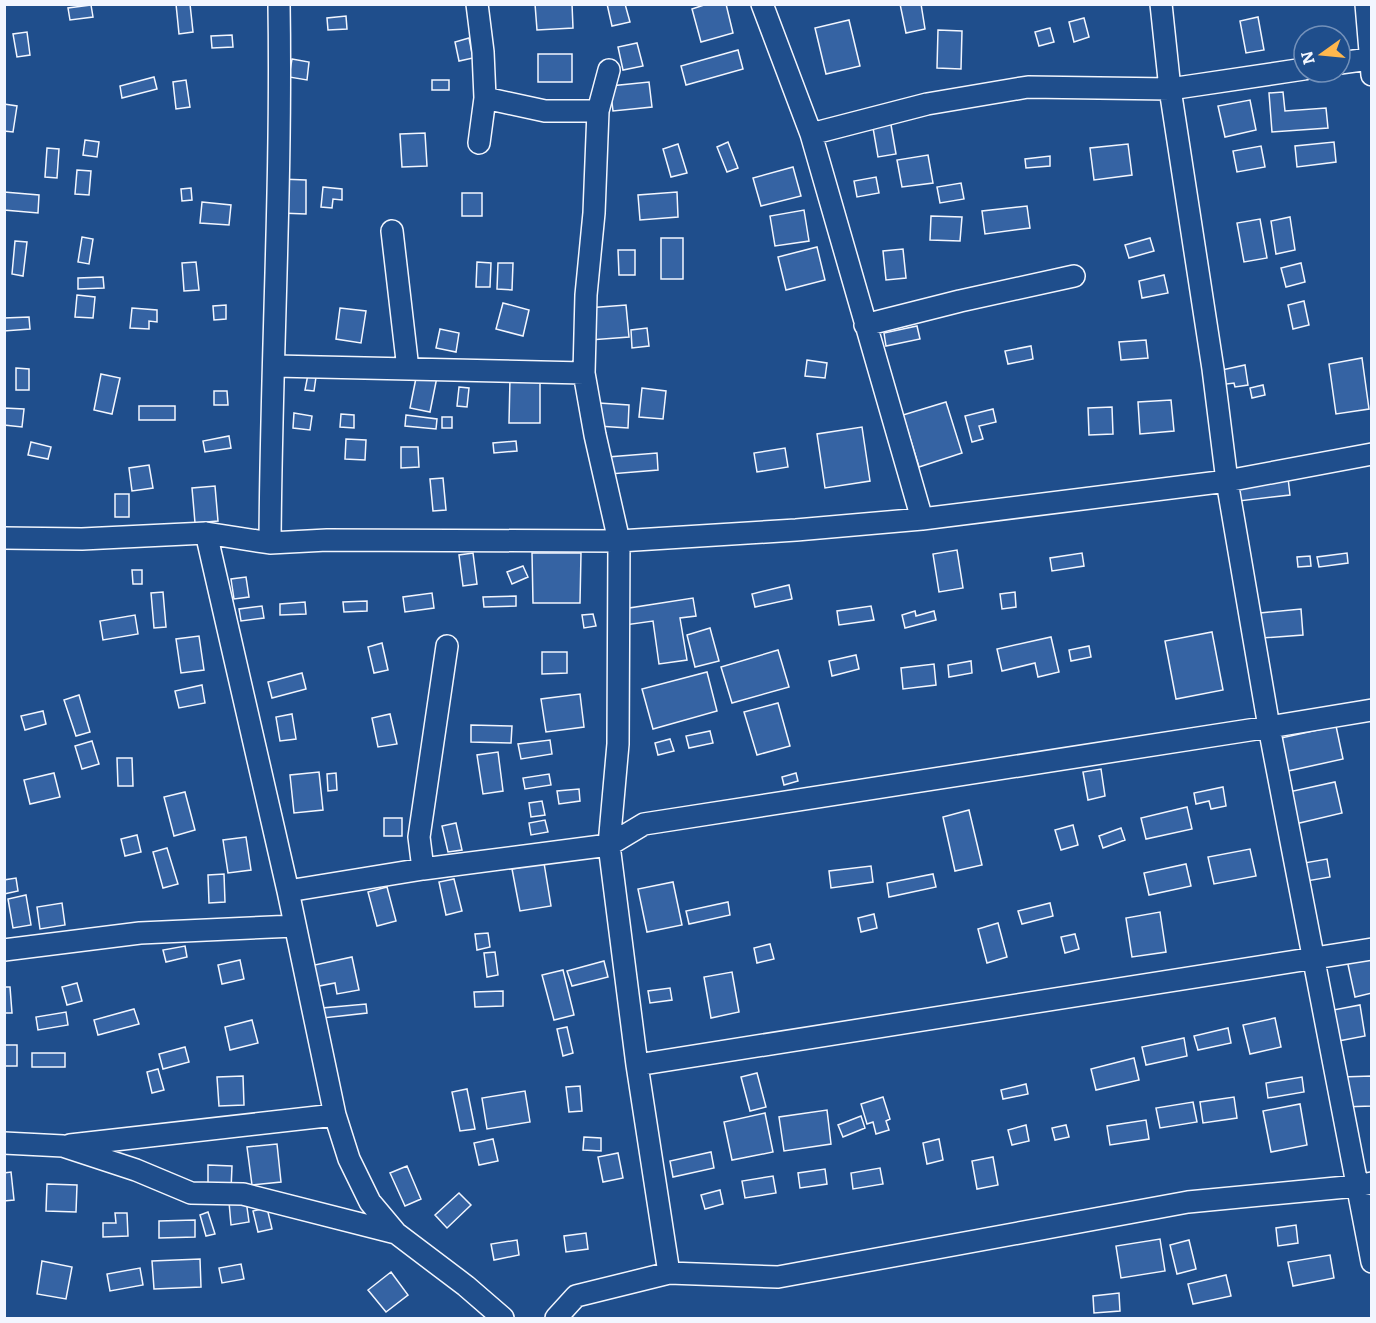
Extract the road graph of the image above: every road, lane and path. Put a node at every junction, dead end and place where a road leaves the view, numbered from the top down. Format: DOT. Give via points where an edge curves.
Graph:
graph roads {
  1 [pos="279,4"];
  2 [pos="477,4"];
  3 [pos="762,4"];
  4 [pos="1161,4"];
  5 [pos="1366,4"];
  6 [pos="1352,65"];
  7 [pos="1370,67"];
  8 [pos="609,70"];
  9 [pos="1292,71"];
  10 [pos="1170,89"];
  11 [pos="485,98"];
  12 [pos="598,111"];
  13 [pos="811,134"];
  14 [pos="479,143"];
  15 [pos="392,231"];
  16 [pos="1074,276"];
  17 [pos="865,325"];
  18 [pos="275,366"];
  19 [pos="408,369"];
  20 [pos="584,373"];
  21 [pos="1371,454"];
  22 [pos="1227,481"];
  23 [pos="922,519"];
  24 [pos="206,534"];
  25 [pos="4,538"];
  26 [pos="620,541"];
  27 [pos="270,543"];
  28 [pos="447,646"];
  29 [pos="1371,710"];
  30 [pos="1269,728"];
  31 [pos="609,845"];
  32 [pos="423,869"];
  33 [pos="288,891"];
  34 [pos="295,926"];
  35 [pos="1371,949"];
  36 [pos="4,950"];
  37 [pos="1313,959"];
  38 [pos="637,1065"];
  39 [pos="335,1115"];
  40 [pos="4,1143"];
  41 [pos="63,1146"];
  42 [pos="1364,1185"];
  43 [pos="396,1233"];
  44 [pos="1371,1262"];
  45 [pos="669,1272"];
  46 [pos="503,1318"];
  47 [pos="556,1318"];
  1 -- 18 [label="street"];
  2 -- 11 [label="street"];
  3 -- 13 [label="street"];
  4 -- 10 [label="street"];
  5 -- 7 [label="street"];
  6 -- 7 [label="street"];
  8 -- 12 [label="street"];
  9 -- 10 [label="street"];
  10 -- 13 [label="street" via="1028,87 927,104"];
  10 -- 22 [label="street" via="1214,369"];
  11 -- 12 [label="street" via="545,111"];
  11 -- 14 [label="street"];
  12 -- 20 [label="street"];
  13 -- 17 [label="street"];
  15 -- 19 [label="street"];
  16 -- 17 [label="street"];
  17 -- 23 [label="street"];
  18 -- 19 [label="street"];
  18 -- 27 [label="street"];
  19 -- 20 [label="street"];
  20 -- 26 [label="street"];
  21 -- 22 [label="street"];
  22 -- 23 [label="street"];
  22 -- 30 [label="street"];
  23 -- 26 [label="street"];
  24 -- 25 [label="street"];
  24 -- 27 [label="street"];
  24 -- 33 [label="street"];
  26 -- 27 [label="street"];
  26 -- 31 [label="street" via="618,744"];
  28 -- 32 [label="street" via="419,837"];
  29 -- 30 [label="street"];
  30 -- 31 [label="street" via="645,824"];
  30 -- 37 [label="street"];
  31 -- 32 [label="street"];
  31 -- 38 [label="street"];
  32 -- 33 [label="street"];
  33 -- 34 [label="street"];
  34 -- 36 [label="street" via="140,933"];
  34 -- 39 [label="street"];
  35 -- 37 [label="street"];
  37 -- 38 [label="street"];
  37 -- 42 [label="street"];
  38 -- 45 [label="street"];
  39 -- 41 [label="street"];
  39 -- 43 [label="street" via="349,1159 370,1202"];
  40 -- 41 [label="street"];
  41 -- 43 [label="street" via="191,1193 243,1194"];
  42 -- 44 [label="street"];
  42 -- 45 [label="street" via="1188,1202 778,1276"];
  43 -- 46 [label="street"];
  45 -- 47 [label="street" via="576,1296"];
}
